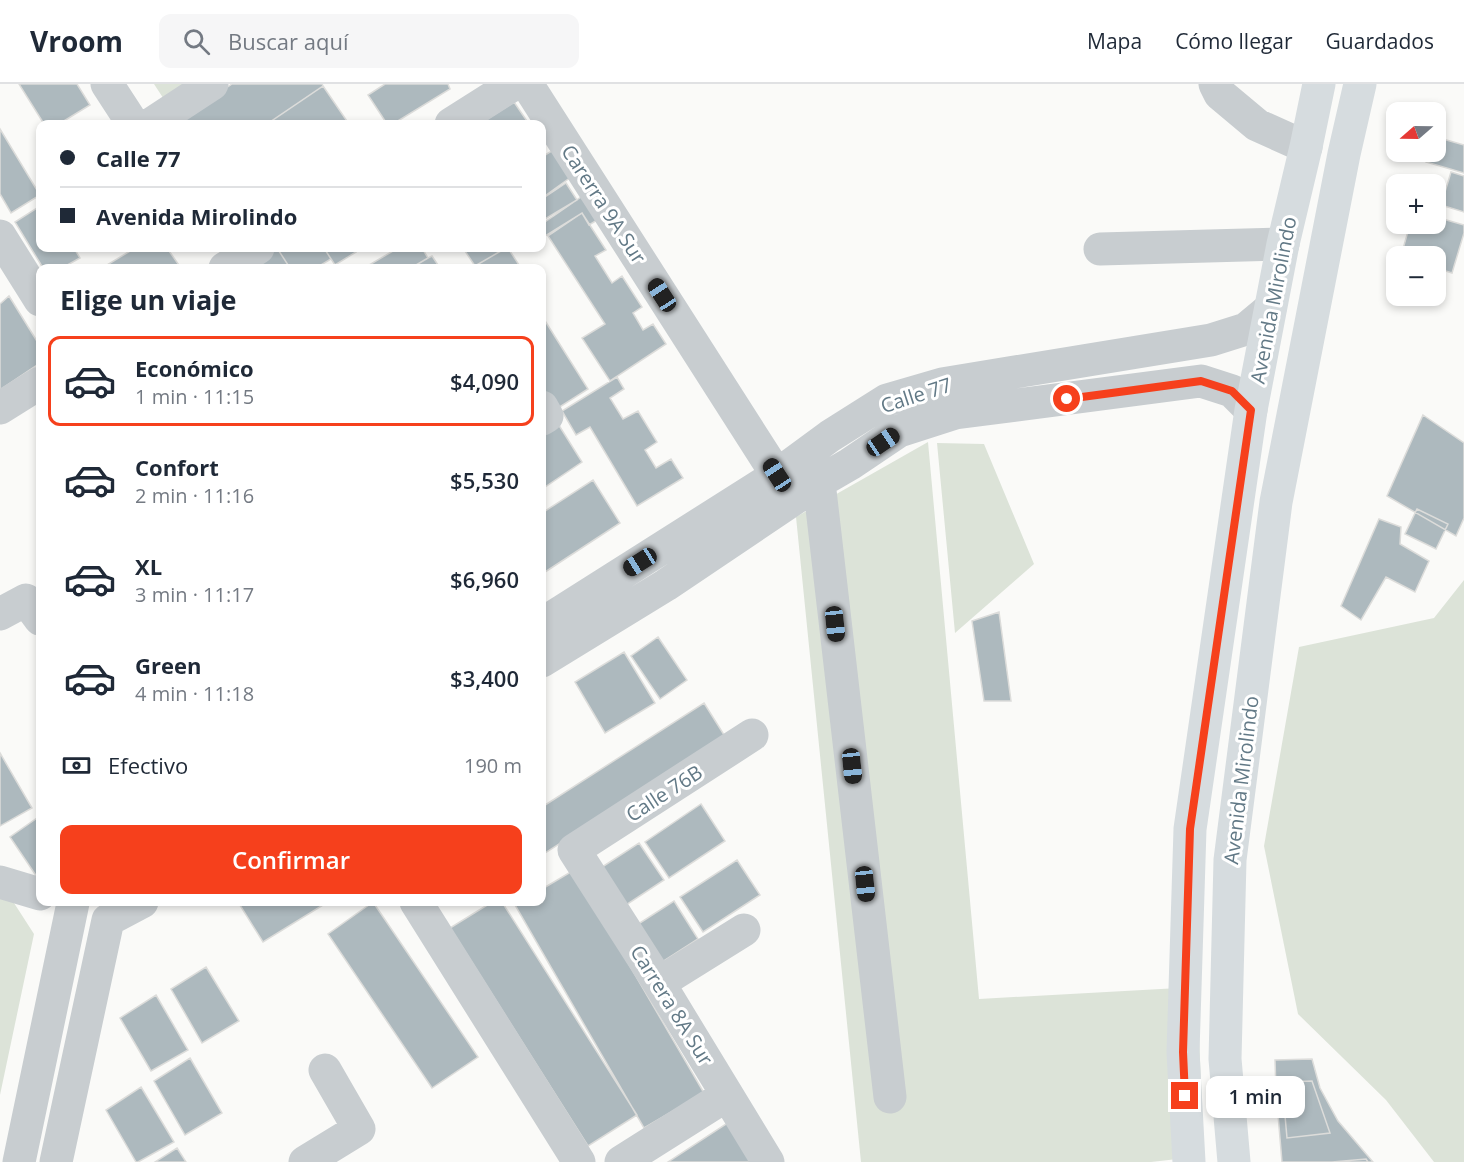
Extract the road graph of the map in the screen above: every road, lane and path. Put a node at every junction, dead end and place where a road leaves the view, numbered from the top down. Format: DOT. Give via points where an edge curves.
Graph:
graph roads {
  1 [pos="106,84"];
  2 [pos="212,84"];
  3 [pos="514,84"];
  4 [pos="527,84"];
  5 [pos="1215,84"];
  6 [pos="1319,84"];
  7 [pos="1360,84"];
  8 [pos="130,120"];
  9 [pos="156,120"];
  10 [pos="457,120"];
  11 [pos="1306,147"];
  12 [pos="0,236"];
  13 [pos="1282,244"];
  14 [pos="1100,249"];
  15 [pos="251,252"];
  16 [pos="232,264"];
  17 [pos="36,294"];
  18 [pos="1270,309"];
  19 [pos="36,386"];
  20 [pos="0,408"];
  21 [pos="1251,410"];
  22 [pos="811,469"];
  23 [pos="777,475"];
  24 [pos="546,621"];
  25 [pos="546,659"];
  26 [pos="752,735"];
  27 [pos="574,850"];
  28 [pos="0,882"];
  29 [pos="36,893"];
  30 [pos="71,906"];
  31 [pos="80,906"];
  32 [pos="134,906"];
  33 [pos="419,906"];
  34 [pos="108,920"];
  35 [pos="744,930"];
  36 [pos="659,983"];
  37 [pos="325,1070"];
  38 [pos="727,1095"];
  39 [pos="890,1097"];
  40 [pos="19,1162"];
  41 [pos="56,1162"];
  42 [pos="305,1162"];
  43 [pos="579,1162"];
  44 [pos="621,1162"];
  45 [pos="768,1162"];
  46 [pos="1189,1162"];
  47 [pos="1234,1162"];
  1 -- 8 [label="street"];
  2 -- 9 [label="street"];
  3 -- 10 [label="street"];
  4 -- 23 [label="street, Carerra 9A Sur"];
  5 -- 11 [label="street" via="1220,94 1257,125"];
  6 -- 11 [label="main road, Avenida Mirolindo"];
  7 -- 47 [label="main road, Avenida Mirolindo" via="1276,502 1230,860 1226,1059"];
  11 -- 13 [label="main road, Avenida Mirolindo"];
  12 -- 17 [label="street"];
  13 -- 14 [label="street"];
  13 -- 18 [label="main road, Avenida Mirolindo"];
  15 -- 16 [label="street"];
  18 -- 21 [label="main road, Avenida Mirolindo"];
  18 -- 22 [label="street, Calle 77" via="1246,329 1211,340 942,384 887,400 830,436"];
  19 -- 20 [label="street"];
  21 -- 22 [label="street, Calle 77" via="1232,391 1201,381 955,413 899,431 850,464"];
  21 -- 46 [label="main road, Avenida Mirolindo" via="1190,829 1183,1052"];
  22 -- 23 [label="street, Calle 77"];
  22 -- 25 [label="street, Calle 77" via="666,585"];
  22 -- 39 [label="street"];
  23 -- 24 [label="street, Calle 77"];
  26 -- 27 [label="street, Calle 76B"];
  27 -- 36 [label="street, Carrera 8A Sur"];
  28 -- 29 [label="street"];
  30 -- 40 [label="street"];
  31 -- 34 [label="street"];
  32 -- 34 [label="street"];
  33 -- 43 [label="street"];
  34 -- 41 [label="street"];
  35 -- 36 [label="street"];
  36 -- 38 [label="street, Carrera 8A Sur"];
  37 -- 42 [label="street" via="358,1129"];
  38 -- 44 [label="street"];
  38 -- 45 [label="street, Carrera 8A Sur"];
}
